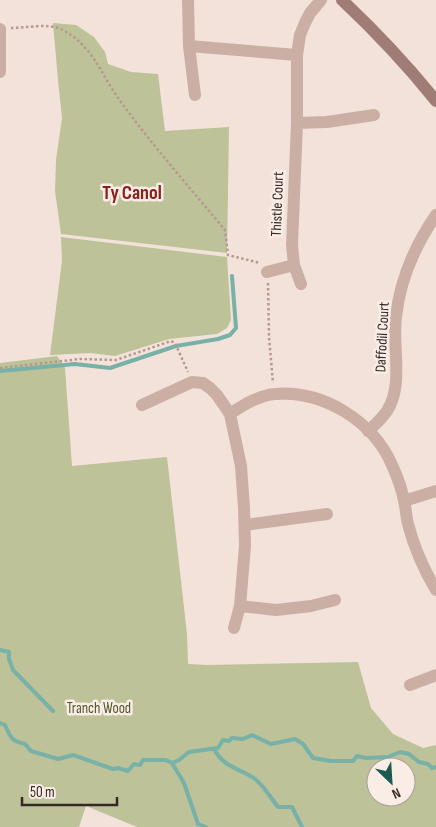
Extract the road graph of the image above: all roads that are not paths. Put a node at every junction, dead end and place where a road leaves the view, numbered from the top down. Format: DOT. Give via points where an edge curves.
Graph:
graph roads {
  1 [pos="188,0"];
  2 [pos="321,0"];
  3 [pos="342,0"];
  4 [pos="0,29"];
  5 [pos="189,46"];
  6 [pos="297,55"];
  7 [pos="0,72"];
  8 [pos="195,95"];
  9 [pos="435,99"];
  10 [pos="374,115"];
  11 [pos="297,123"];
  12 [pos="436,215"];
  13 [pos="294,265"];
  14 [pos="267,272"];
  15 [pos="302,284"];
  16 [pos="142,405"];
  17 [pos="230,414"];
  18 [pos="368,430"];
  19 [pos="436,491"];
  20 [pos="404,501"];
  21 [pos="327,514"];
  22 [pos="245,525"];
  23 [pos="436,590"];
  24 [pos="335,600"];
  25 [pos="240,606"];
  26 [pos="234,628"];
  27 [pos="436,675"];
  28 [pos="410,685"];
  1 -- 5 [label="street"];
  2 -- 6 [label="street, Thistle Court" via="305,23"];
  3 -- 9 [label="street" via="373,29"];
  4 -- 7 [label="street"];
  5 -- 6 [label="street"];
  5 -- 8 [label="street"];
  6 -- 11 [label="street, Thistle Court"];
  10 -- 11 [label="street"];
  11 -- 13 [label="street, Thistle Court"];
  12 -- 18 [label="street, Daffodil Court" via="409,262 401,290 396,317 393,400"];
  13 -- 14 [label="street"];
  13 -- 15 [label="street, Thistle Court"];
  16 -- 17 [label="street" via="192,382 203,383"];
  17 -- 18 [label="street" via="244,404 274,394 297,395 316,398 336,407"];
  17 -- 22 [label="street" via="241,466"];
  18 -- 20 [label="street" via="392,464"];
  19 -- 20 [label="street"];
  20 -- 23 [label="street" via="407,523"];
  21 -- 22 [label="street"];
  22 -- 25 [label="street"];
  24 -- 25 [label="street" via="276,610"];
  25 -- 26 [label="street"];
  27 -- 28 [label="street"];
}
